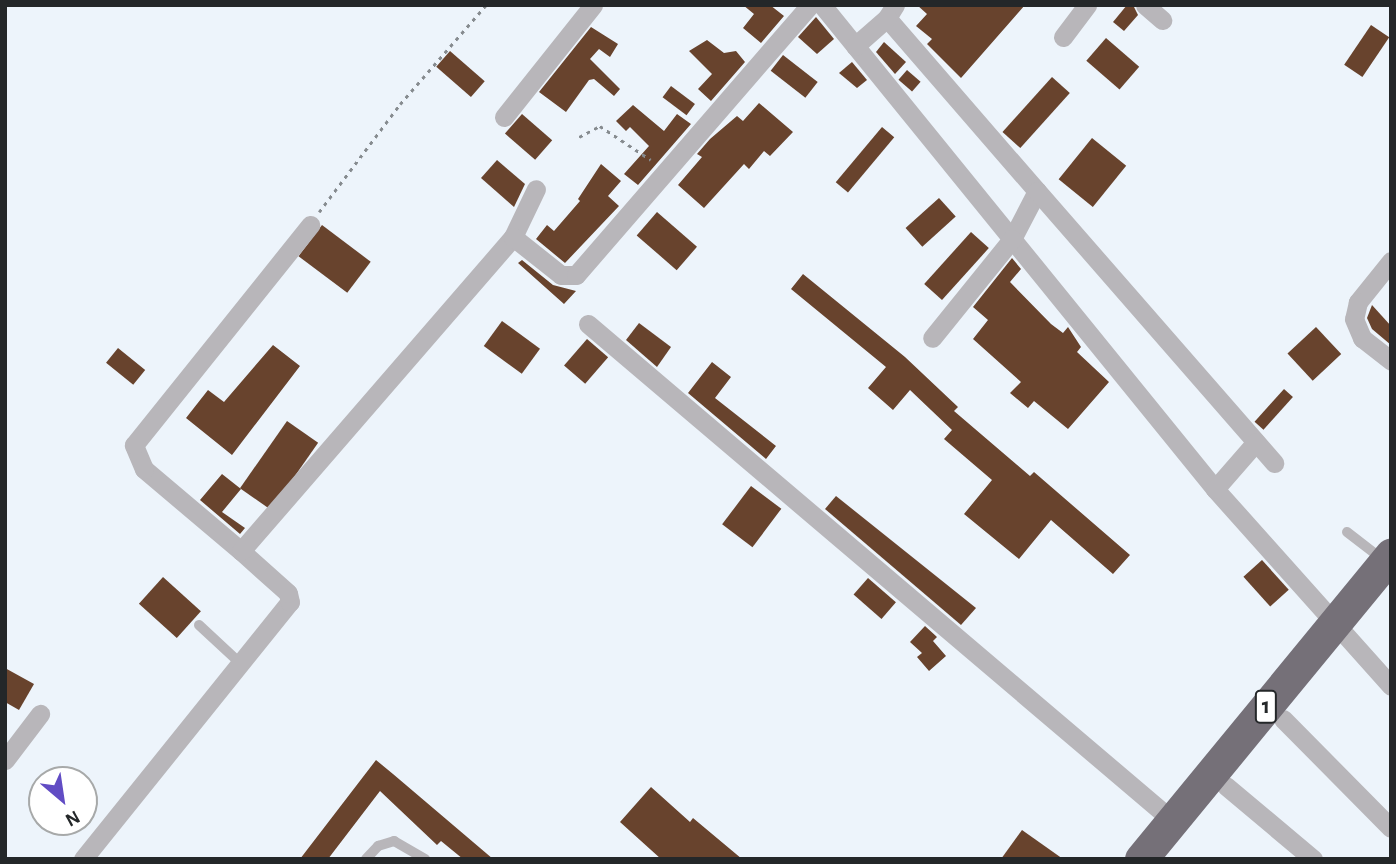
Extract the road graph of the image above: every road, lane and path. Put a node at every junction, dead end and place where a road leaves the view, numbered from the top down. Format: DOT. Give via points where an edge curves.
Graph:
graph roads {
  1 [pos="486,5"];
  2 [pos="593,5"];
  3 [pos="810,5"];
  4 [pos="821,5"];
  5 [pos="1087,5"];
  6 [pos="1146,5"];
  7 [pos="891,11"];
  8 [pos="1162,20"];
  9 [pos="1062,37"];
  10 [pos="855,46"];
  11 [pos="504,117"];
  12 [pos="579,137"];
  13 [pos="668,172"];
  14 [pos="537,189"];
  15 [pos="1037,191"];
  16 [pos="310,225"];
  17 [pos="513,237"];
  18 [pos="1012,239"];
  19 [pos="1391,261"];
  20 [pos="589,324"];
  21 [pos="932,338"];
  22 [pos="1391,361"];
  23 [pos="1256,442"];
  24 [pos="1274,463"];
  25 [pos="1215,489"];
  26 [pos="1347,532"];
  27 [pos="241,551"];
  28 [pos="1389,568"];
  29 [pos="199,625"];
  30 [pos="1343,630"];
  31 [pos="240,663"];
  32 [pos="1391,686"];
  33 [pos="40,714"];
  34 [pos="1283,719"];
  35 [pos="5,760"];
  36 [pos="1212,793"];
  37 [pos="1173,821"];
  38 [pos="1391,828"];
  39 [pos="83,859"];
  40 [pos="366,859"];
  41 [pos="425,859"];
  42 [pos="1141,859"];
  43 [pos="1169,859"];
  44 [pos="1313,859"];
  1 -- 16 [label="path" via="400,104"];
  2 -- 11 [label="street"];
  3 -- 13 [label="street"];
  4 -- 10 [label="street"];
  5 -- 9 [label="street"];
  6 -- 8 [label="street"];
  7 -- 10 [label="street"];
  7 -- 15 [label="street"];
  10 -- 18 [label="street"];
  12 -- 13 [label="path" via="600,127"];
  13 -- 17 [label="street" via="576,275 561,275"];
  14 -- 17 [label="street"];
  15 -- 18 [label="street"];
  15 -- 23 [label="street"];
  16 -- 27 [label="street" via="134,445 144,469"];
  17 -- 27 [label="street"];
  18 -- 21 [label="street"];
  18 -- 25 [label="street"];
  19 -- 22 [label="street" via="1358,302 1354,319 1362,338"];
  20 -- 37 [label="street"];
  23 -- 24 [label="street"];
  23 -- 25 [label="street"];
  25 -- 30 [label="street"];
  26 -- 28 [label="lane"];
  27 -- 31 [label="street" via="290,598"];
  28 -- 30 [label="highway, 1"];
  29 -- 31 [label="lane"];
  30 -- 32 [label="street"];
  30 -- 34 [label="highway, 1"];
  30 -- 36 [label="highway, 1"];
  31 -- 39 [label="street"];
  33 -- 35 [label="street"];
  34 -- 36 [label="highway, 1"];
  34 -- 38 [label="street"];
  36 -- 37 [label="highway, 1"];
  36 -- 43 [label="highway, 1"];
  36 -- 44 [label="street"];
  37 -- 42 [label="highway, 1"];
  40 -- 41 [label="lane" via="378,846 394,841"];
}
